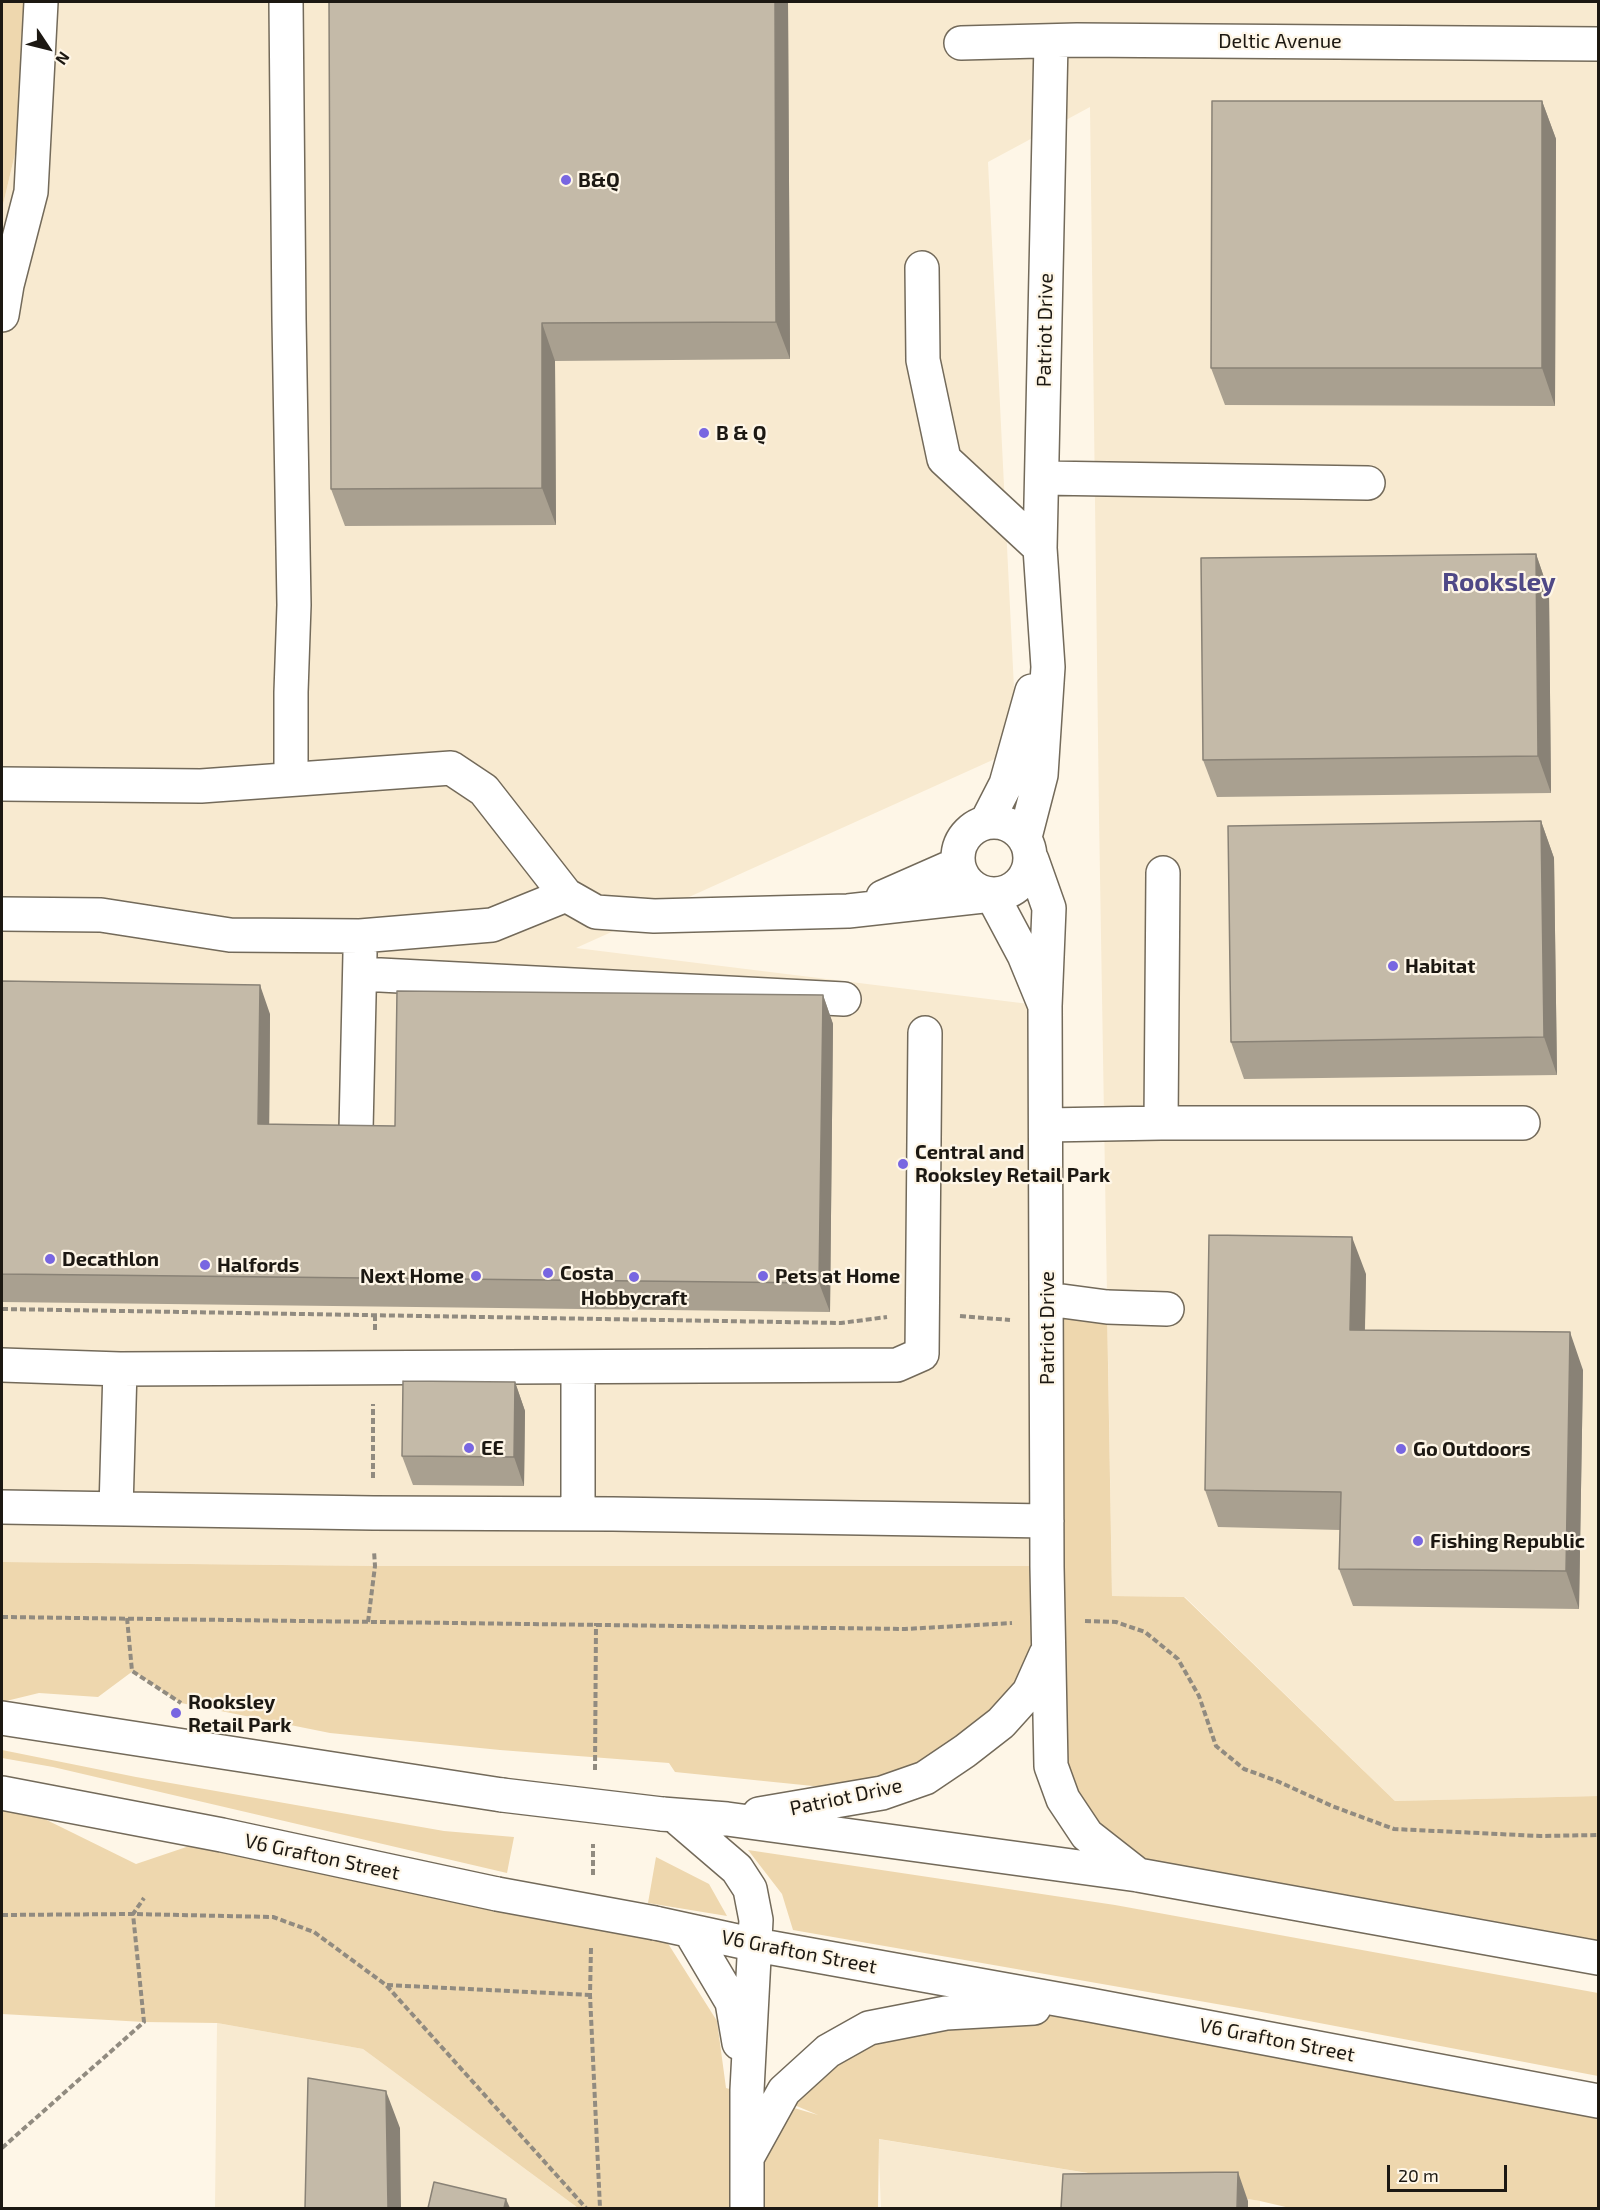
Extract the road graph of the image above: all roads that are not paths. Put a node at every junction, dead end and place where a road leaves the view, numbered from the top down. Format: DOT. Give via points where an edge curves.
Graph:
graph roads {
  1 [pos="40,2"];
  2 [pos="286,2"];
  3 [pos="1051,42"];
  4 [pos="961,43"];
  5 [pos="1599,44"];
  6 [pos="922,268"];
  7 [pos="2,315"];
  8 [pos="1042,478"];
  9 [pos="1368,483"];
  10 [pos="1040,548"];
  11 [pos="1045,618"];
  12 [pos="291,779"];
  13 [pos="2,784"];
  14 [pos="987,821"];
  15 [pos="1028,848"];
  16 [pos="958,864"];
  17 [pos="1163,873"];
  18 [pos="566,895"];
  19 [pos="992,895"];
  20 [pos="848,911"];
  21 [pos="2,914"];
  22 [pos="360,936"];
  23 [pos="361,974"];
  24 [pos="844,999"];
  25 [pos="1045,1006"];
  26 [pos="925,1034"];
  27 [pos="1161,1123"];
  28 [pos="1523,1123"];
  29 [pos="1046,1125"];
  30 [pos="356,1130"];
  31 [pos="1167,1309"];
  32 [pos="1046,1311"];
  33 [pos="2,1365"];
  34 [pos="578,1368"];
  35 [pos="120,1369"];
  36 [pos="2,1507"];
  37 [pos="116,1509"];
  38 [pos="578,1514"];
  39 [pos="1047,1521"];
  40 [pos="1048,1635"];
  41 [pos="2,1718"];
  42 [pos="2,1793"];
  43 [pos="668,1815"];
  44 [pos="727,1819"];
  45 [pos="1138,1875"];
  46 [pos="690,1931"];
  47 [pos="756,1945"];
  48 [pos="1599,1958"];
  49 [pos="1090,2005"];
  50 [pos="747,2090"];
  51 [pos="1599,2101"];
  52 [pos="747,2158"];
  53 [pos="747,2208"];
  1 -- 7 [label="street" via="31,192"];
  2 -- 12 [label="street" via="294,578"];
  3 -- 4 [label="street, Deltic Avenue"];
  3 -- 5 [label="street, Deltic Avenue"];
  3 -- 8 [label="street, Patriot Drive"];
  6 -- 10 [label="street" via="923,360 944,459"];
  8 -- 9 [label="street"];
  8 -- 10 [label="street, Patriot Drive"];
  10 -- 11 [label="street, Patriot Drive"];
  11 -- 14 [label="street, Patriot Drive" via="1033,689 1008,778"];
  11 -- 15 [label="street, Patriot Drive" via="1048,667 1041,775"];
  12 -- 13 [label="street" via="201,786"];
  12 -- 18 [label="street" via="451,768 484,790"];
  14 -- 15 [label="street" via="1012,826"];
  14 -- 16 [label="street" via="970,830 962,840"];
  15 -- 19 [label="street" via="1026,877 1004,894"];
  15 -- 25 [label="street, Patriot Drive" via="1049,908"];
  16 -- 19 [label="street" via="970,887"];
  16 -- 20 [label="street"];
  17 -- 27 [label="street"];
  18 -- 20 [label="street" via="596,912 654,916"];
  18 -- 22 [label="street" via="492,925"];
  19 -- 20 [label="street"];
  19 -- 25 [label="street, Patriot Drive" via="1024,955"];
  21 -- 22 [label="street" via="101,915 230,935"];
  22 -- 23 [label="street"];
  23 -- 24 [label="street"];
  23 -- 30 [label="street"];
  25 -- 29 [label="street, Patriot Drive"];
  26 -- 34 [label="street" via="922,1354 897,1365"];
  27 -- 28 [label="street"];
  27 -- 29 [label="street"];
  29 -- 32 [label="street, Patriot Drive"];
  31 -- 32 [label="street"];
  32 -- 39 [label="street, Patriot Drive"];
  33 -- 35 [label="street"];
  34 -- 35 [label="street"];
  34 -- 38 [label="street"];
  35 -- 37 [label="street"];
  36 -- 37 [label="street"];
  37 -- 38 [label="street"];
  38 -- 39 [label="street"];
  39 -- 40 [label="street, Patriot Drive"];
  40 -- 44 [label="street, Patriot Drive" via="1029,1692 1001,1723 925,1778 882,1793"];
  40 -- 45 [label="street, Patriot Drive" via="1051,1766 1063,1799 1087,1834"];
  41 -- 43 [label="street, bridge" via="502,1795"];
  42 -- 46 [label="street, V6 Grafton Street, bridge"];
  43 -- 44 [label="street"];
  43 -- 47 [label="street" via="737,1869 750,1889"];
  44 -- 45 [label="street"];
  45 -- 48 [label="street"];
  46 -- 47 [label="street, V6 Grafton Street"];
  46 -- 50 [label="street" via="732,2002"];
  47 -- 49 [label="street, V6 Grafton Street"];
  47 -- 50 [label="street"];
  49 -- 51 [label="street, V6 Grafton Street"];
  49 -- 52 [label="street" via="946,2013 868,2028 828,2051 784,2091"];
  50 -- 52 [label="street"];
  52 -- 53 [label="street"];
}
